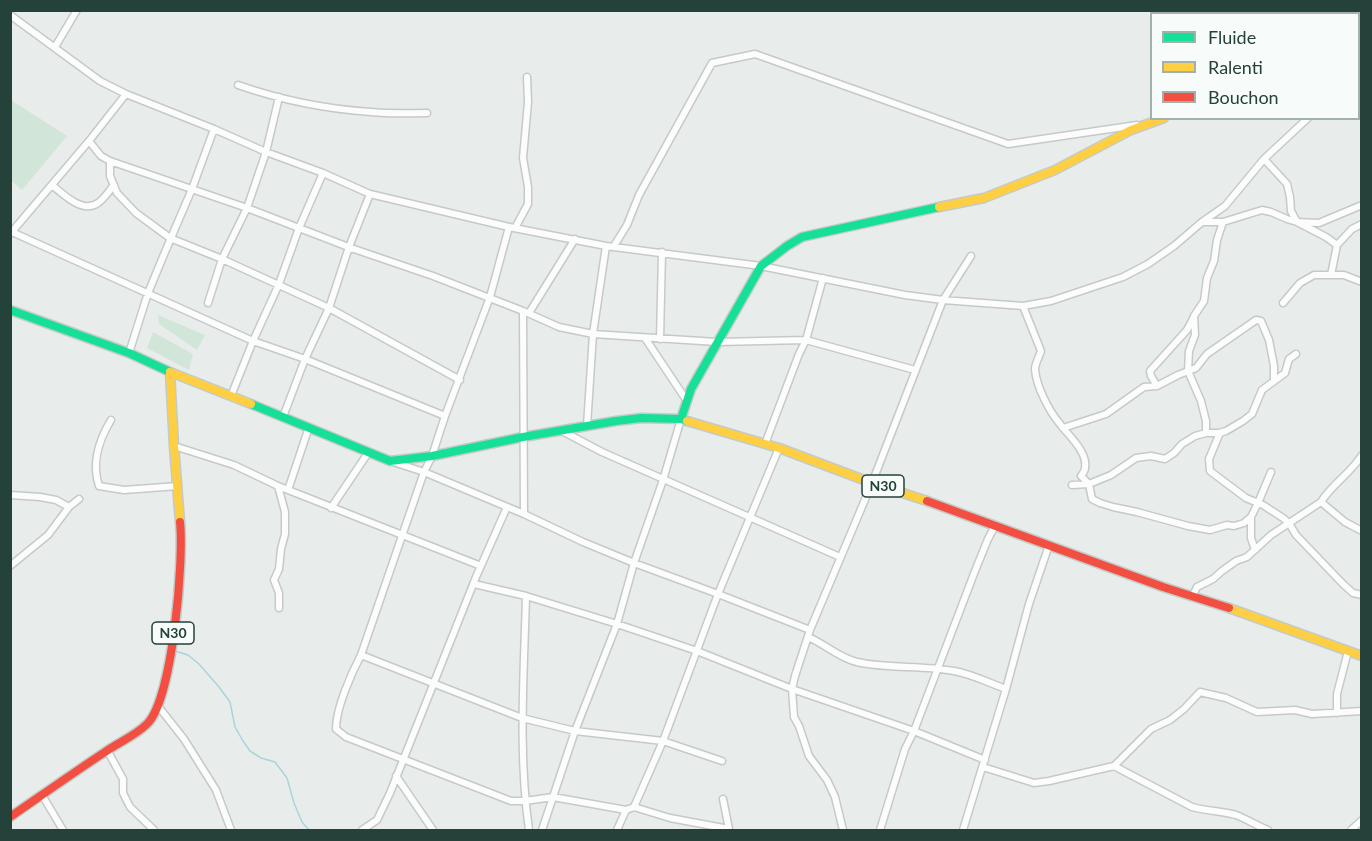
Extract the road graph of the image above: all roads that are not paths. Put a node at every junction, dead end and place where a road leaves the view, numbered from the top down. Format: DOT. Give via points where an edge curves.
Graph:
graph roads {
  1 [pos="77,10"];
  2 [pos="10,15"];
  3 [pos="55,47"];
  4 [pos="527,77"];
  5 [pos="238,85"];
  6 [pos="126,94"];
  7 [pos="279,98"];
  8 [pos="427,113"];
  9 [pos="1158,120"];
  10 [pos="1306,120"];
  11 [pos="1150,123"];
  12 [pos="214,129"];
  13 [pos="89,141"];
  14 [pos="266,152"];
  15 [pos="1264,159"];
  16 [pos="110,161"];
  17 [pos="323,173"];
  18 [pos="52,185"];
  19 [pos="114,185"];
  20 [pos="192,189"];
  21 [pos="370,194"];
  22 [pos="1362,205"];
  23 [pos="248,208"];
  24 [pos="1202,222"];
  25 [pos="1223,222"];
  26 [pos="1297,222"];
  27 [pos="1362,224"];
  28 [pos="512,227"];
  29 [pos="299,228"];
  30 [pos="11,233"];
  31 [pos="170,238"];
  32 [pos="575,239"];
  33 [pos="1337,245"];
  34 [pos="610,246"];
  35 [pos="349,247"];
  36 [pos="663,252"];
  37 [pos="971,256"];
  38 [pos="222,259"];
  39 [pos="760,266"];
  40 [pos="1332,275"];
  41 [pos="823,278"];
  42 [pos="1362,282"];
  43 [pos="279,284"];
  44 [pos="148,293"];
  45 [pos="490,297"];
  46 [pos="943,300"];
  47 [pos="208,303"];
  48 [pos="1283,303"];
  49 [pos="1023,306"];
  50 [pos="329,308"];
  51 [pos="10,310"];
  52 [pos="526,312"];
  53 [pos="1194,316"];
  54 [pos="593,334"];
  55 [pos="645,338"];
  56 [pos="660,339"];
  57 [pos="806,340"];
  58 [pos="254,341"];
  59 [pos="717,342"];
  60 [pos="129,353"];
  61 [pos="1296,354"];
  62 [pos="305,359"];
  63 [pos="915,370"];
  64 [pos="1188,371"];
  65 [pos="170,372"];
  66 [pos="459,380"];
  67 [pos="1274,381"];
  68 [pos="1157,386"];
  69 [pos="231,396"];
  70 [pos="687,401"];
  71 [pos="445,416"];
  72 [pos="283,417"];
  73 [pos="681,419"];
  74 [pos="111,420"];
  75 [pos="587,426"];
  76 [pos="309,427"];
  77 [pos="1063,428"];
  78 [pos="561,430"];
  79 [pos="1206,433"];
  80 [pos="1219,433"];
  81 [pos="523,437"];
  82 [pos="765,444"];
  83 [pos="174,446"];
  84 [pos="779,448"];
  85 [pos="368,453"];
  86 [pos="1362,455"];
  87 [pos="432,456"];
  88 [pos="390,461"];
  89 [pos="1359,462"];
  90 [pos="424,472"];
  91 [pos="1271,472"];
  92 [pos="663,480"];
  93 [pos="872,483"];
  94 [pos="1089,484"];
  95 [pos="1072,485"];
  96 [pos="178,486"];
  97 [pos="278,486"];
  98 [pos="288,490"];
  99 [pos="10,495"];
  100 [pos="79,499"];
  101 [pos="1321,502"];
  102 [pos="1258,503"];
  103 [pos="69,507"];
  104 [pos="331,507"];
  105 [pos="507,507"];
  106 [pos="524,514"];
  107 [pos="1251,517"];
  108 [pos="749,518"];
  109 [pos="1290,523"];
  110 [pos="995,526"];
  111 [pos="1362,531"];
  112 [pos="402,535"];
  113 [pos="1049,545"];
  114 [pos="1255,550"];
  115 [pos="840,558"];
  116 [pos="634,563"];
  117 [pos="10,566"];
  118 [pos="481,566"];
  119 [pos="474,584"];
  120 [pos="718,594"];
  121 [pos="1362,595"];
  122 [pos="526,596"];
  123 [pos="1192,597"];
  124 [pos="279,608"];
  125 [pos="617,624"];
  126 [pos="809,634"];
  127 [pos="697,651"];
  128 [pos="1348,651"];
  129 [pos="361,655"];
  130 [pos="1362,656"];
  131 [pos="937,669"];
  132 [pos="432,684"];
  133 [pos="792,689"];
  134 [pos="1006,689"];
  135 [pos="158,706"];
  136 [pos="1362,711"];
  137 [pos="1337,713"];
  138 [pos="522,718"];
  139 [pos="574,731"];
  140 [pos="914,731"];
  141 [pos="663,741"];
  142 [pos="107,750"];
  143 [pos="402,759"];
  144 [pos="722,762"];
  145 [pos="984,764"];
  146 [pos="1114,766"];
  147 [pos="396,776"];
  148 [pos="42,795"];
  149 [pos="553,797"];
  150 [pos="723,800"];
  151 [pos="525,801"];
  152 [pos="634,807"];
  153 [pos="626,810"];
  154 [pos="10,817"];
  155 [pos="1362,819"];
  156 [pos="730,830"];
  157 [pos="63,831"];
  158 [pos="154,831"];
  159 [pos="231,831"];
  160 [pos="362,831"];
  161 [pos="433,831"];
  162 [pos="529,831"];
  163 [pos="542,831"];
  164 [pos="617,831"];
  165 [pos="843,831"];
  166 [pos="880,831"];
  167 [pos="963,831"];
  168 [pos="1268,831"];
  169 [pos="1352,831"];
  1 -- 3 [label="street"];
  2 -- 3 [label="street"];
  3 -- 6 [label="street" via="100,81"];
  4 -- 28 [label="street" via="523,158 528,204"];
  5 -- 7 [label="street"];
  6 -- 12 [label="street"];
  6 -- 13 [label="street"];
  7 -- 8 [label="street" via="346,110"];
  7 -- 14 [label="street"];
  9 -- 11 [label="main road"];
  10 -- 15 [label="street"];
  11 -- 34 [label="street" via="1008,144 754,54 712,63 639,195 627,225"];
  11 -- 39 [label="main road" via="1055,170 984,198 802,237"];
  12 -- 14 [label="street"];
  12 -- 20 [label="street"];
  13 -- 16 [label="street"];
  13 -- 18 [label="street"];
  14 -- 17 [label="street"];
  14 -- 23 [label="street"];
  15 -- 24 [label="street" via="1225,206"];
  15 -- 26 [label="street" via="1287,184 1291,211"];
  16 -- 19 [label="street"];
  16 -- 20 [label="street"];
  17 -- 21 [label="street"];
  17 -- 29 [label="street"];
  18 -- 19 [label="street" via="81,205 100,202"];
  18 -- 30 [label="street"];
  19 -- 31 [label="street" via="136,213"];
  20 -- 23 [label="street"];
  20 -- 31 [label="street"];
  21 -- 28 [label="street"];
  21 -- 35 [label="street"];
  22 -- 26 [label="street" via="1319,223"];
  23 -- 29 [label="street"];
  23 -- 38 [label="street"];
  24 -- 25 [label="street"];
  24 -- 49 [label="street" via="1174,246 1123,277"];
  25 -- 26 [label="street" via="1262,210"];
  25 -- 53 [label="street" via="1204,300"];
  26 -- 33 [label="street"];
  27 -- 33 [label="street"];
  28 -- 32 [label="street"];
  28 -- 45 [label="street"];
  29 -- 35 [label="street"];
  29 -- 43 [label="street"];
  30 -- 44 [label="street"];
  31 -- 38 [label="street"];
  31 -- 44 [label="street"];
  32 -- 34 [label="street"];
  32 -- 52 [label="street"];
  33 -- 40 [label="street"];
  34 -- 36 [label="street"];
  34 -- 54 [label="street"];
  35 -- 45 [label="street"];
  35 -- 50 [label="street"];
  36 -- 39 [label="street"];
  36 -- 56 [label="street"];
  37 -- 46 [label="street"];
  38 -- 43 [label="street"];
  38 -- 47 [label="street"];
  39 -- 41 [label="street"];
  39 -- 59 [label="main road"];
  40 -- 42 [label="street"];
  40 -- 48 [label="street" via="1314,275"];
  41 -- 46 [label="street"];
  41 -- 57 [label="street"];
  43 -- 50 [label="street"];
  43 -- 58 [label="street"];
  44 -- 58 [label="street"];
  44 -- 60 [label="street"];
  45 -- 52 [label="street"];
  45 -- 66 [label="street"];
  46 -- 49 [label="street"];
  46 -- 63 [label="street"];
  49 -- 77 [label="street" via="1041,351 1035,367 1038,382"];
  50 -- 62 [label="street"];
  50 -- 66 [label="street"];
  51 -- 60 [label="main road"];
  52 -- 54 [label="street" via="559,327"];
  52 -- 81 [label="street"];
  53 -- 64 [label="street" via="1195,335"];
  53 -- 68 [label="street" via="1187,330 1150,371"];
  54 -- 55 [label="street"];
  54 -- 75 [label="street"];
  55 -- 56 [label="street"];
  55 -- 70 [label="street"];
  56 -- 59 [label="street"];
  57 -- 59 [label="street"];
  57 -- 63 [label="street"];
  57 -- 82 [label="street"];
  58 -- 62 [label="street"];
  58 -- 69 [label="street"];
  59 -- 70 [label="main road"];
  60 -- 65 [label="main road"];
  61 -- 67 [label="street" via="1289,359 1285,373"];
  62 -- 71 [label="street"];
  62 -- 72 [label="street"];
  63 -- 93 [label="street"];
  64 -- 67 [label="street" via="1256,320 1261,321 1269,339"];
  64 -- 68 [label="street"];
  64 -- 79 [label="street" via="1201,401"];
  65 -- 69 [label="main road, N30"];
  65 -- 83 [label="main road, N30"];
  66 -- 71 [label="street"];
  67 -- 80 [label="street" via="1262,390 1252,414"];
  68 -- 77 [label="street" via="1144,387 1106,414"];
  69 -- 72 [label="main road, N30"];
  70 -- 73 [label="main road"];
  71 -- 87 [label="street"];
  72 -- 76 [label="main road, N30"];
  73 -- 75 [label="main road, N30" via="641,418"];
  73 -- 82 [label="main road, N30"];
  73 -- 92 [label="street"];
  74 -- 96 [label="street" via="94,464 99,486 124,490"];
  75 -- 78 [label="main road, N30"];
  76 -- 85 [label="main road, N30"];
  76 -- 98 [label="street"];
  77 -- 94 [label="street" via="1085,459 1081,476"];
  78 -- 81 [label="main road, N30"];
  78 -- 92 [label="street"];
  79 -- 80 [label="street"];
  79 -- 94 [label="street" via="1182,444 1165,459 1136,458"];
  80 -- 102 [label="street" via="1209,459 1210,471"];
  81 -- 87 [label="main road, N30"];
  81 -- 106 [label="street"];
  82 -- 84 [label="main road, N30"];
  83 -- 96 [label="main road, N30"];
  83 -- 97 [label="street" via="234,465"];
  84 -- 93 [label="main road, N30"];
  84 -- 108 [label="street"];
  85 -- 88 [label="main road, N30"];
  85 -- 104 [label="street"];
  86 -- 89 [label="street"];
  87 -- 88 [label="main road, N30"];
  87 -- 90 [label="street"];
  88 -- 90 [label="street"];
  89 -- 101 [label="street"];
  90 -- 105 [label="street"];
  90 -- 112 [label="street"];
  91 -- 102 [label="street"];
  92 -- 108 [label="street"];
  92 -- 116 [label="street"];
  93 -- 110 [label="main road, N30"];
  93 -- 115 [label="street"];
  94 -- 95 [label="street"];
  94 -- 107 [label="street" via="1092,499 1100,503 1188,526 1210,530 1244,523"];
  96 -- 135 [label="main road, N30" via="180,579 167,676"];
  97 -- 98 [label="street"];
  97 -- 124 [label="street" via="285,512 285,534 274,580"];
  98 -- 104 [label="street"];
  99 -- 103 [label="street" via="56,500"];
  100 -- 103 [label="street"];
  101 -- 109 [label="street"];
  101 -- 111 [label="street"];
  102 -- 107 [label="street"];
  102 -- 109 [label="street"];
  103 -- 117 [label="street" via="48,535"];
  104 -- 112 [label="street"];
  105 -- 106 [label="street"];
  105 -- 118 [label="street"];
  106 -- 116 [label="street"];
  107 -- 114 [label="street"];
  108 -- 115 [label="street"];
  108 -- 120 [label="street"];
  109 -- 114 [label="street"];
  109 -- 121 [label="street" via="1296,535 1353,594"];
  110 -- 113 [label="main road, N30"];
  110 -- 131 [label="street"];
  112 -- 118 [label="street"];
  112 -- 129 [label="street"];
  113 -- 123 [label="main road, N30"];
  113 -- 134 [label="street"];
  114 -- 123 [label="street" via="1197,587"];
  115 -- 126 [label="street"];
  116 -- 120 [label="street"];
  116 -- 125 [label="street"];
  118 -- 119 [label="street"];
  119 -- 122 [label="street"];
  119 -- 132 [label="street"];
  120 -- 126 [label="street"];
  120 -- 127 [label="street"];
  122 -- 125 [label="street"];
  122 -- 138 [label="street"];
  123 -- 128 [label="main road, N30"];
  125 -- 127 [label="street"];
  125 -- 139 [label="street"];
  126 -- 131 [label="street" via="855,662"];
  126 -- 133 [label="street"];
  127 -- 133 [label="street"];
  127 -- 141 [label="street"];
  128 -- 130 [label="main road, N30"];
  128 -- 137 [label="street" via="1337,694"];
  129 -- 132 [label="street"];
  129 -- 143 [label="street" via="336,719 336,729 346,737"];
  131 -- 134 [label="street" via="972,676"];
  131 -- 140 [label="street"];
  132 -- 138 [label="street"];
  132 -- 143 [label="street"];
  133 -- 140 [label="street"];
  133 -- 165 [label="street" via="794,717 809,756 836,797"];
  134 -- 145 [label="street"];
  135 -- 142 [label="main road, N30" via="148,723"];
  135 -- 159 [label="street" via="216,790"];
  136 -- 137 [label="street"];
  137 -- 146 [label="street" via="1257,712 1200,692 1177,714 1151,729"];
  138 -- 139 [label="street"];
  138 -- 151 [label="street"];
  139 -- 141 [label="street"];
  139 -- 149 [label="street"];
  140 -- 145 [label="street"];
  140 -- 166 [label="street" via="904,749"];
  141 -- 144 [label="street"];
  141 -- 152 [label="street"];
  142 -- 148 [label="main road, N30"];
  142 -- 158 [label="street" via="123,779 123,793 130,807"];
  143 -- 147 [label="street"];
  143 -- 151 [label="street" via="511,801"];
  145 -- 146 [label="street" via="1034,783"];
  145 -- 167 [label="street"];
  146 -- 168 [label="street" via="1192,807 1237,816"];
  147 -- 160 [label="street" via="377,820"];
  147 -- 161 [label="street"];
  148 -- 154 [label="main road, N30"];
  148 -- 157 [label="street"];
  149 -- 151 [label="street"];
  149 -- 153 [label="street"];
  149 -- 163 [label="street"];
  150 -- 156 [label="street"];
  151 -- 162 [label="street"];
  152 -- 153 [label="street"];
  152 -- 156 [label="street"];
  153 -- 164 [label="street"];
  155 -- 169 [label="street"];
}
